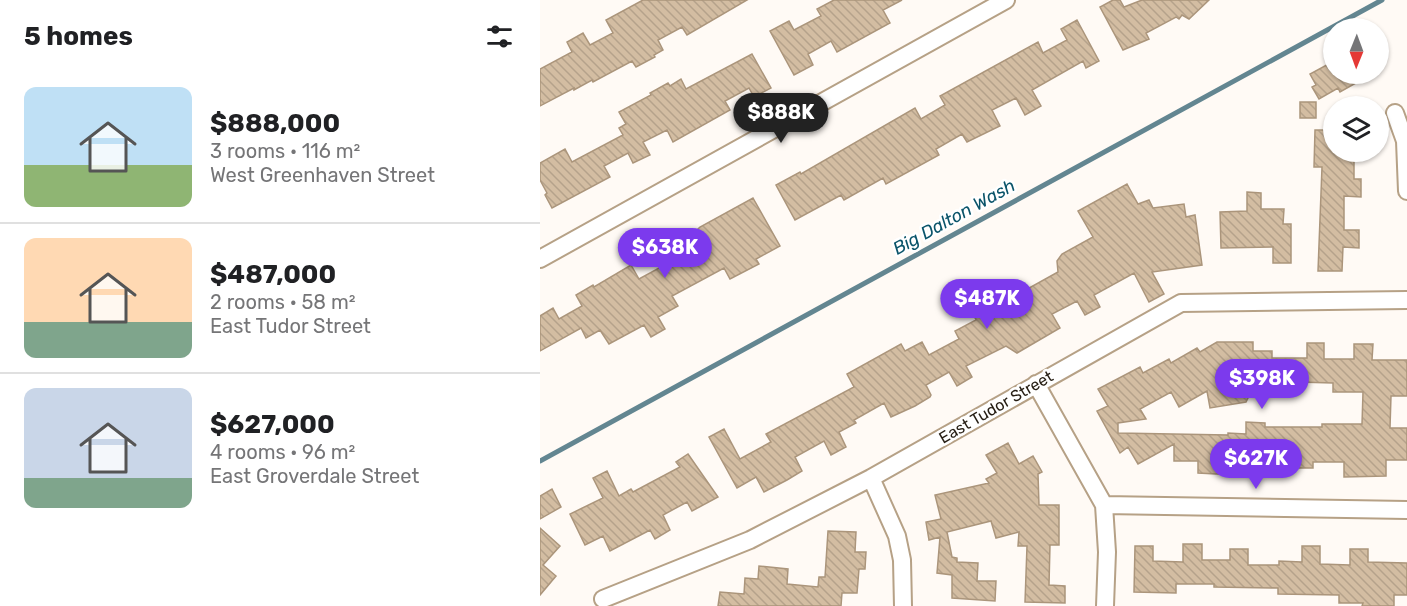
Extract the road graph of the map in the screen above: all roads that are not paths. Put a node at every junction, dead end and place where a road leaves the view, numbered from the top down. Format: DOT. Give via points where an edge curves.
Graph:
graph roads {
  1 [pos="1006,0"];
  2 [pos="1395,113"];
  3 [pos="1407,191"];
  4 [pos="540,259"];
  5 [pos="1407,300"];
  6 [pos="1036,384"];
  7 [pos="871,478"];
  8 [pos="1104,505"];
  9 [pos="1407,510"];
  10 [pos="603,599"];
  11 [pos="903,606"];
  12 [pos="1105,606"];
  1 -- 4 [label="street"];
  2 -- 3 [label="street" via="1405,141"];
  5 -- 6 [label="street, East Tudor Street" via="1181,303"];
  6 -- 7 [label="street, East Tudor Street"];
  6 -- 8 [label="street"];
  7 -- 10 [label="street, East Tudor Street" via="750,540"];
  7 -- 11 [label="street" via="897,536"];
  8 -- 9 [label="street"];
  8 -- 12 [label="street"];
}
